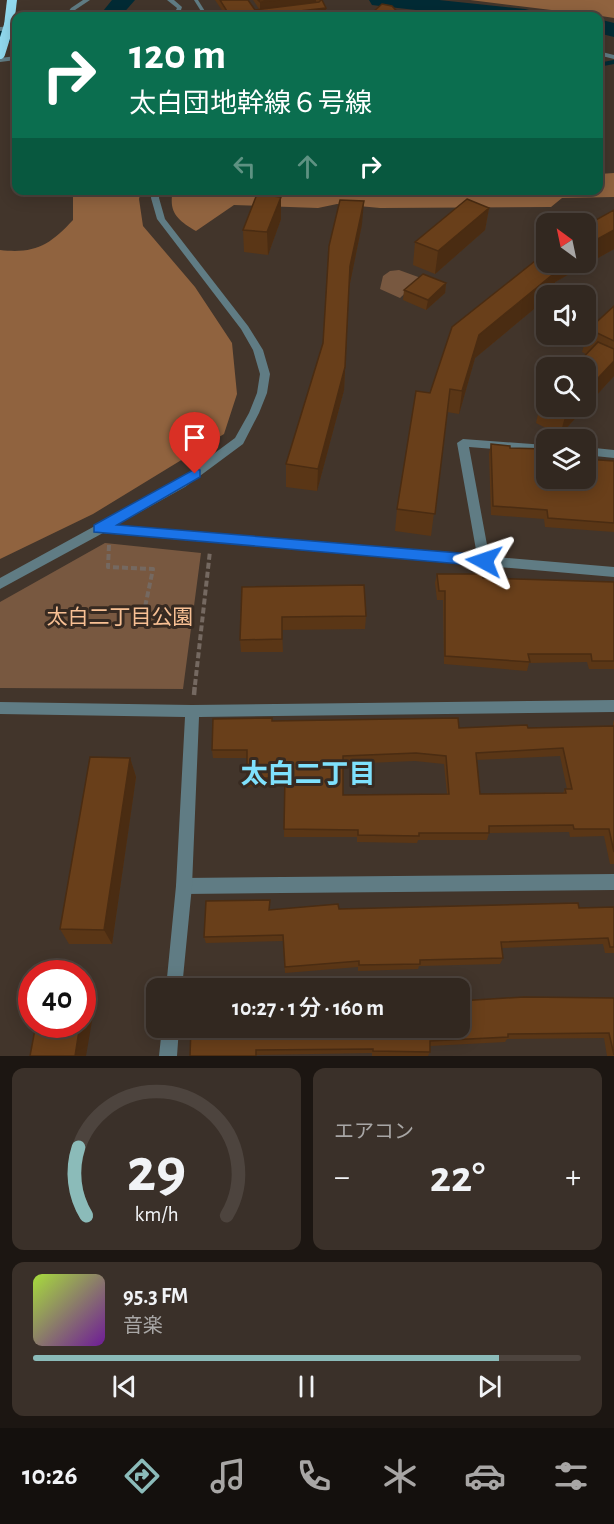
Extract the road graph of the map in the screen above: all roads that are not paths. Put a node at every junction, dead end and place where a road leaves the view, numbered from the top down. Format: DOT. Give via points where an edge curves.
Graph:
graph roads {
  1 [pos="12,0"];
  2 [pos="87,0"];
  3 [pos="170,0"];
  4 [pos="71,12"];
  5 [pos="178,12"];
  6 [pos="8,27"];
  7 [pos="0,54"];
  8 [pos="155,195"];
  9 [pos="536,448"];
  10 [pos="596,452"];
  11 [pos="614,453"];
  12 [pos="104,532"];
  13 [pos="484,561"];
  14 [pos="614,572"];
  15 [pos="0,584"];
  16 [pos="614,706"];
  17 [pos="0,708"];
  18 [pos="192,711"];
  19 [pos="614,882"];
  20 [pos="184,886"];
  21 [pos="175,978"];
  22 [pos="170,1038"];
  23 [pos="168,1056"];
  1 -- 6 [label="highway"];
  2 -- 4 [label="street"];
  3 -- 5 [label="street" via="180,8"];
  6 -- 7 [label="highway, bridge"];
  8 -- 12 [label="street" via="161,219 245,328 258,350 265,374 262,393 239,441 181,484"];
  9 -- 13 [label="street" via="463,442"];
  10 -- 11 [label="street"];
  12 -- 13 [label="street"];
  12 -- 15 [label="street"];
  13 -- 14 [label="street"];
  16 -- 18 [label="street"];
  17 -- 18 [label="street"];
  18 -- 20 [label="street"];
  19 -- 20 [label="street"];
  20 -- 21 [label="street"];
  22 -- 23 [label="street"];
}
